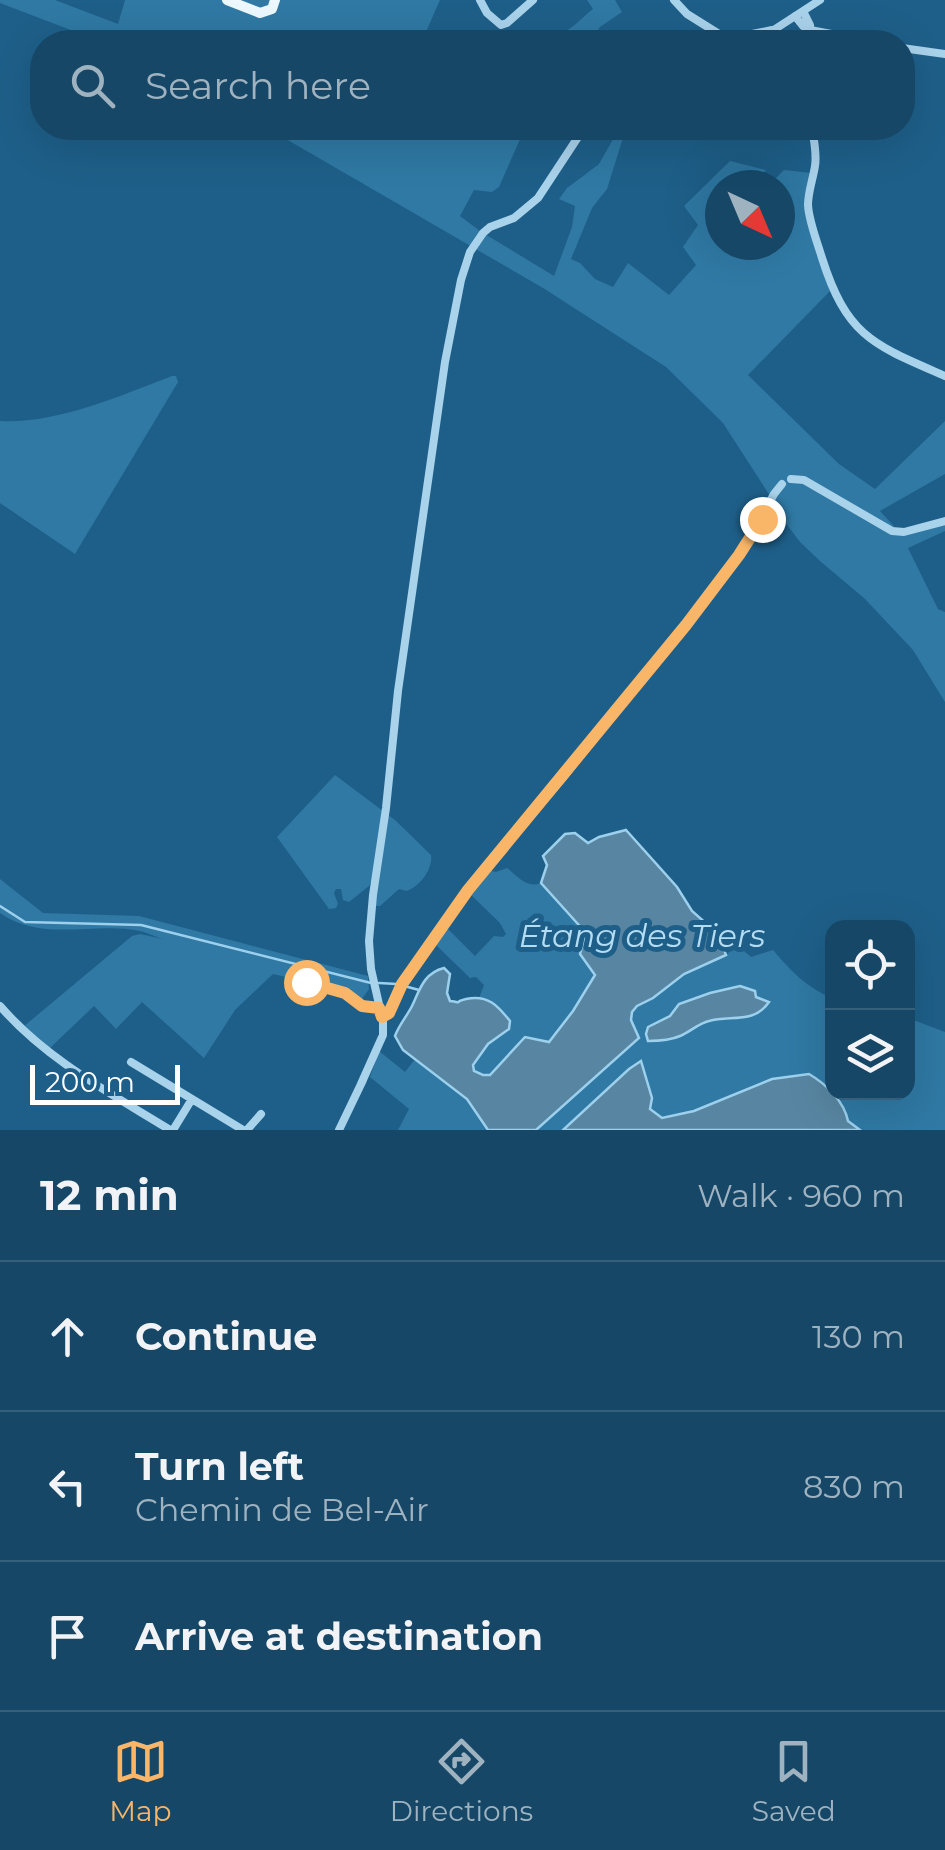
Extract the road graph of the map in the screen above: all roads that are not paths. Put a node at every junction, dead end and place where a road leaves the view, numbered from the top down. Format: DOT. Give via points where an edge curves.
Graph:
graph roads {
  1 [pos="226,0"];
  2 [pos="275,0"];
  3 [pos="480,0"];
  4 [pos="533,0"];
  5 [pos="674,0"];
  6 [pos="820,0"];
  7 [pos="799,14"];
  8 [pos="710,30"];
  9 [pos="772,30"];
  10 [pos="810,30"];
  11 [pos="915,50"];
  12 [pos="945,54"];
  13 [pos="576,140"];
  14 [pos="814,140"];
  15 [pos="945,376"];
  16 [pos="945,522"];
  17 [pos="306,982"];
  18 [pos="0,1006"];
  19 [pos="381,1013"];
  20 [pos="131,1062"];
  21 [pos="192,1100"];
  22 [pos="261,1114"];
  23 [pos="172,1130"];
  24 [pos="245,1130"];
  25 [pos="339,1130"];
  1 -- 2 [label="main road" via="263,13"];
  3 -- 4 [label="street" via="502,25"];
  5 -- 8 [label="street"];
  6 -- 7 [label="street"];
  7 -- 9 [label="street"];
  7 -- 10 [label="street"];
  11 -- 12 [label="street"];
  13 -- 19 [label="street" via="538,198 486,230 464,271 373,895 369,941"];
  14 -- 15 [label="street" via="810,214 844,310 874,342"];
  16 -- 19 [label="street" via="892,531 804,480 787,482 708,598 468,890 389,1012"];
  17 -- 19 [label="street"];
  18 -- 23 [label="street" via="79,1074"];
  19 -- 25 [label="street" via="382,1041"];
  20 -- 21 [label="street"];
  21 -- 23 [label="street"];
  21 -- 24 [label="street"];
  22 -- 24 [label="street"];
}
